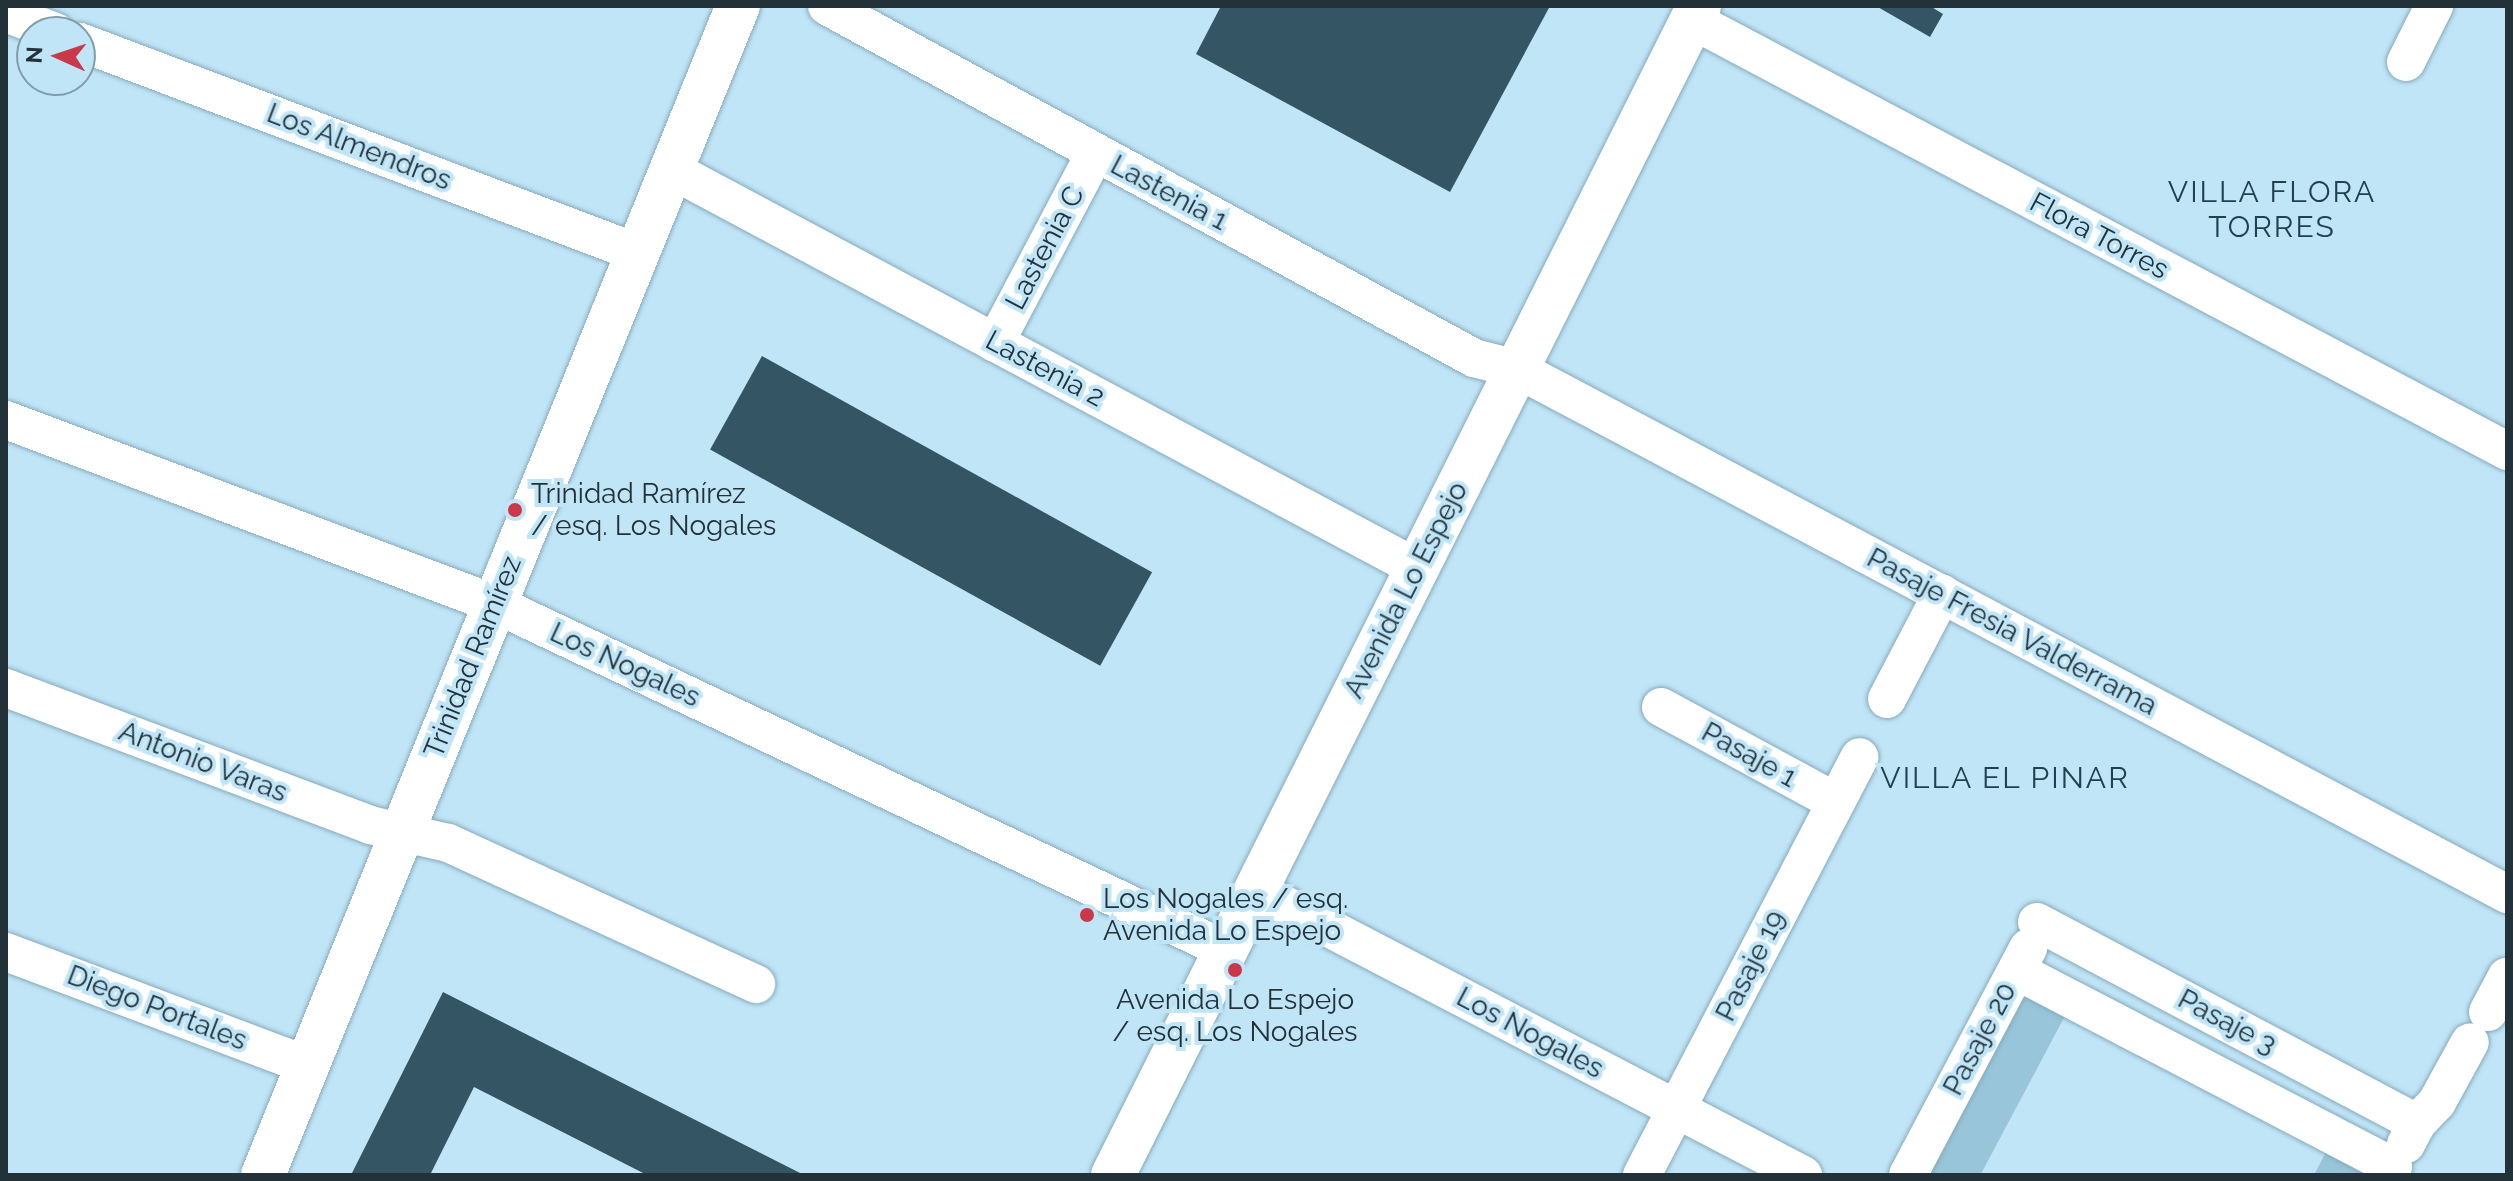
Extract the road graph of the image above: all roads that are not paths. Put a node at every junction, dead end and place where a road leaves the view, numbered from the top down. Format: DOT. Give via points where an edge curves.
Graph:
graph roads {
  1 [pos="738,6"];
  2 [pos="827,6"];
  3 [pos="2434,6"];
  4 [pos="1696,13"];
  5 [pos="96,48"];
  6 [pos="2406,62"];
  7 [pos="1095,153"];
  8 [pos="672,170"];
  9 [pos="638,253"];
  10 [pos="995,343"];
  11 [pos="1517,369"];
  12 [pos="6,420"];
  13 [pos="2507,451"];
  14 [pos="1417,568"];
  15 [pos="1942,594"];
  16 [pos="495,604"];
  17 [pos="6,688"];
  18 [pos="1887,699"];
  19 [pos="1661,707"];
  20 [pos="1860,757"];
  21 [pos="1836,802"];
  22 [pos="402,833"];
  23 [pos="1256,890"];
  24 [pos="2507,894"];
  25 [pos="2042,911"];
  26 [pos="1226,950"];
  27 [pos="6,952"];
  28 [pos="2017,971"];
  29 [pos="2507,977"];
  30 [pos="756,984"];
  31 [pos="307,1065"];
  32 [pos="1676,1109"];
  33 [pos="2417,1123"];
  34 [pos="2391,1171"];
  35 [pos="263,1175"];
  36 [pos="1113,1175"];
  37 [pos="1642,1175"];
  38 [pos="1803,1175"];
  39 [pos="1908,1175"];
  1 -- 8 [label="main road, Trinidad Ramírez"];
  2 -- 7 [label="street, Lastenia 1"];
  3 -- 6 [label="street"];
  4 -- 11 [label="main road, Avenida Lo Espejo"];
  4 -- 13 [label="street, Flora Torres"];
  5 -- 9 [label="street, Los Almendros"];
  7 -- 10 [label="street, Lastenia C"];
  7 -- 11 [label="street, Lastenia 1" via="1474,358"];
  8 -- 9 [label="main road, Trinidad Ramírez"];
  8 -- 10 [label="street, Lastenia 2"];
  9 -- 16 [label="main road, Trinidad Ramírez"];
  10 -- 14 [label="street, Lastenia 2"];
  11 -- 14 [label="main road, Avenida Lo Espejo"];
  11 -- 15 [label="street, Pasaje Fresia Valderrama"];
  12 -- 16 [label="street, Los Nogales"];
  14 -- 23 [label="main road, Avenida Lo Espejo"];
  15 -- 18 [label="street"];
  15 -- 24 [label="street, Pasaje Fresia Valderrama"];
  16 -- 22 [label="main road, Trinidad Ramírez"];
  16 -- 26 [label="street, Los Nogales"];
  17 -- 22 [label="street, Antonio Varas"];
  19 -- 21 [label="street, Pasaje 1"];
  20 -- 21 [label="street, Pasaje 19"];
  21 -- 32 [label="street, Pasaje 19"];
  22 -- 30 [label="street, Antonio Varas" via="448,843"];
  22 -- 31 [label="main road, Trinidad Ramírez"];
  23 -- 26 [label="main road, Avenida Lo Espejo"];
  23 -- 32 [label="street, Los Nogales"];
  25 -- 28 [label="street, Pasaje 20"];
  25 -- 33 [label="street, Pasaje 3"];
  26 -- 36 [label="main road, Avenida Lo Espejo"];
  27 -- 31 [label="street, Diego Portales"];
  28 -- 34 [label="street, Pasaje 3"];
  28 -- 39 [label="street, Pasaje 20"];
  29 -- 33 [label="street" via="2437,1102"];
  31 -- 35 [label="main road, Trinidad Ramírez"];
  32 -- 37 [label="street, Pasaje 19"];
  32 -- 38 [label="street, Los Nogales"];
  33 -- 34 [label="street"];
}
